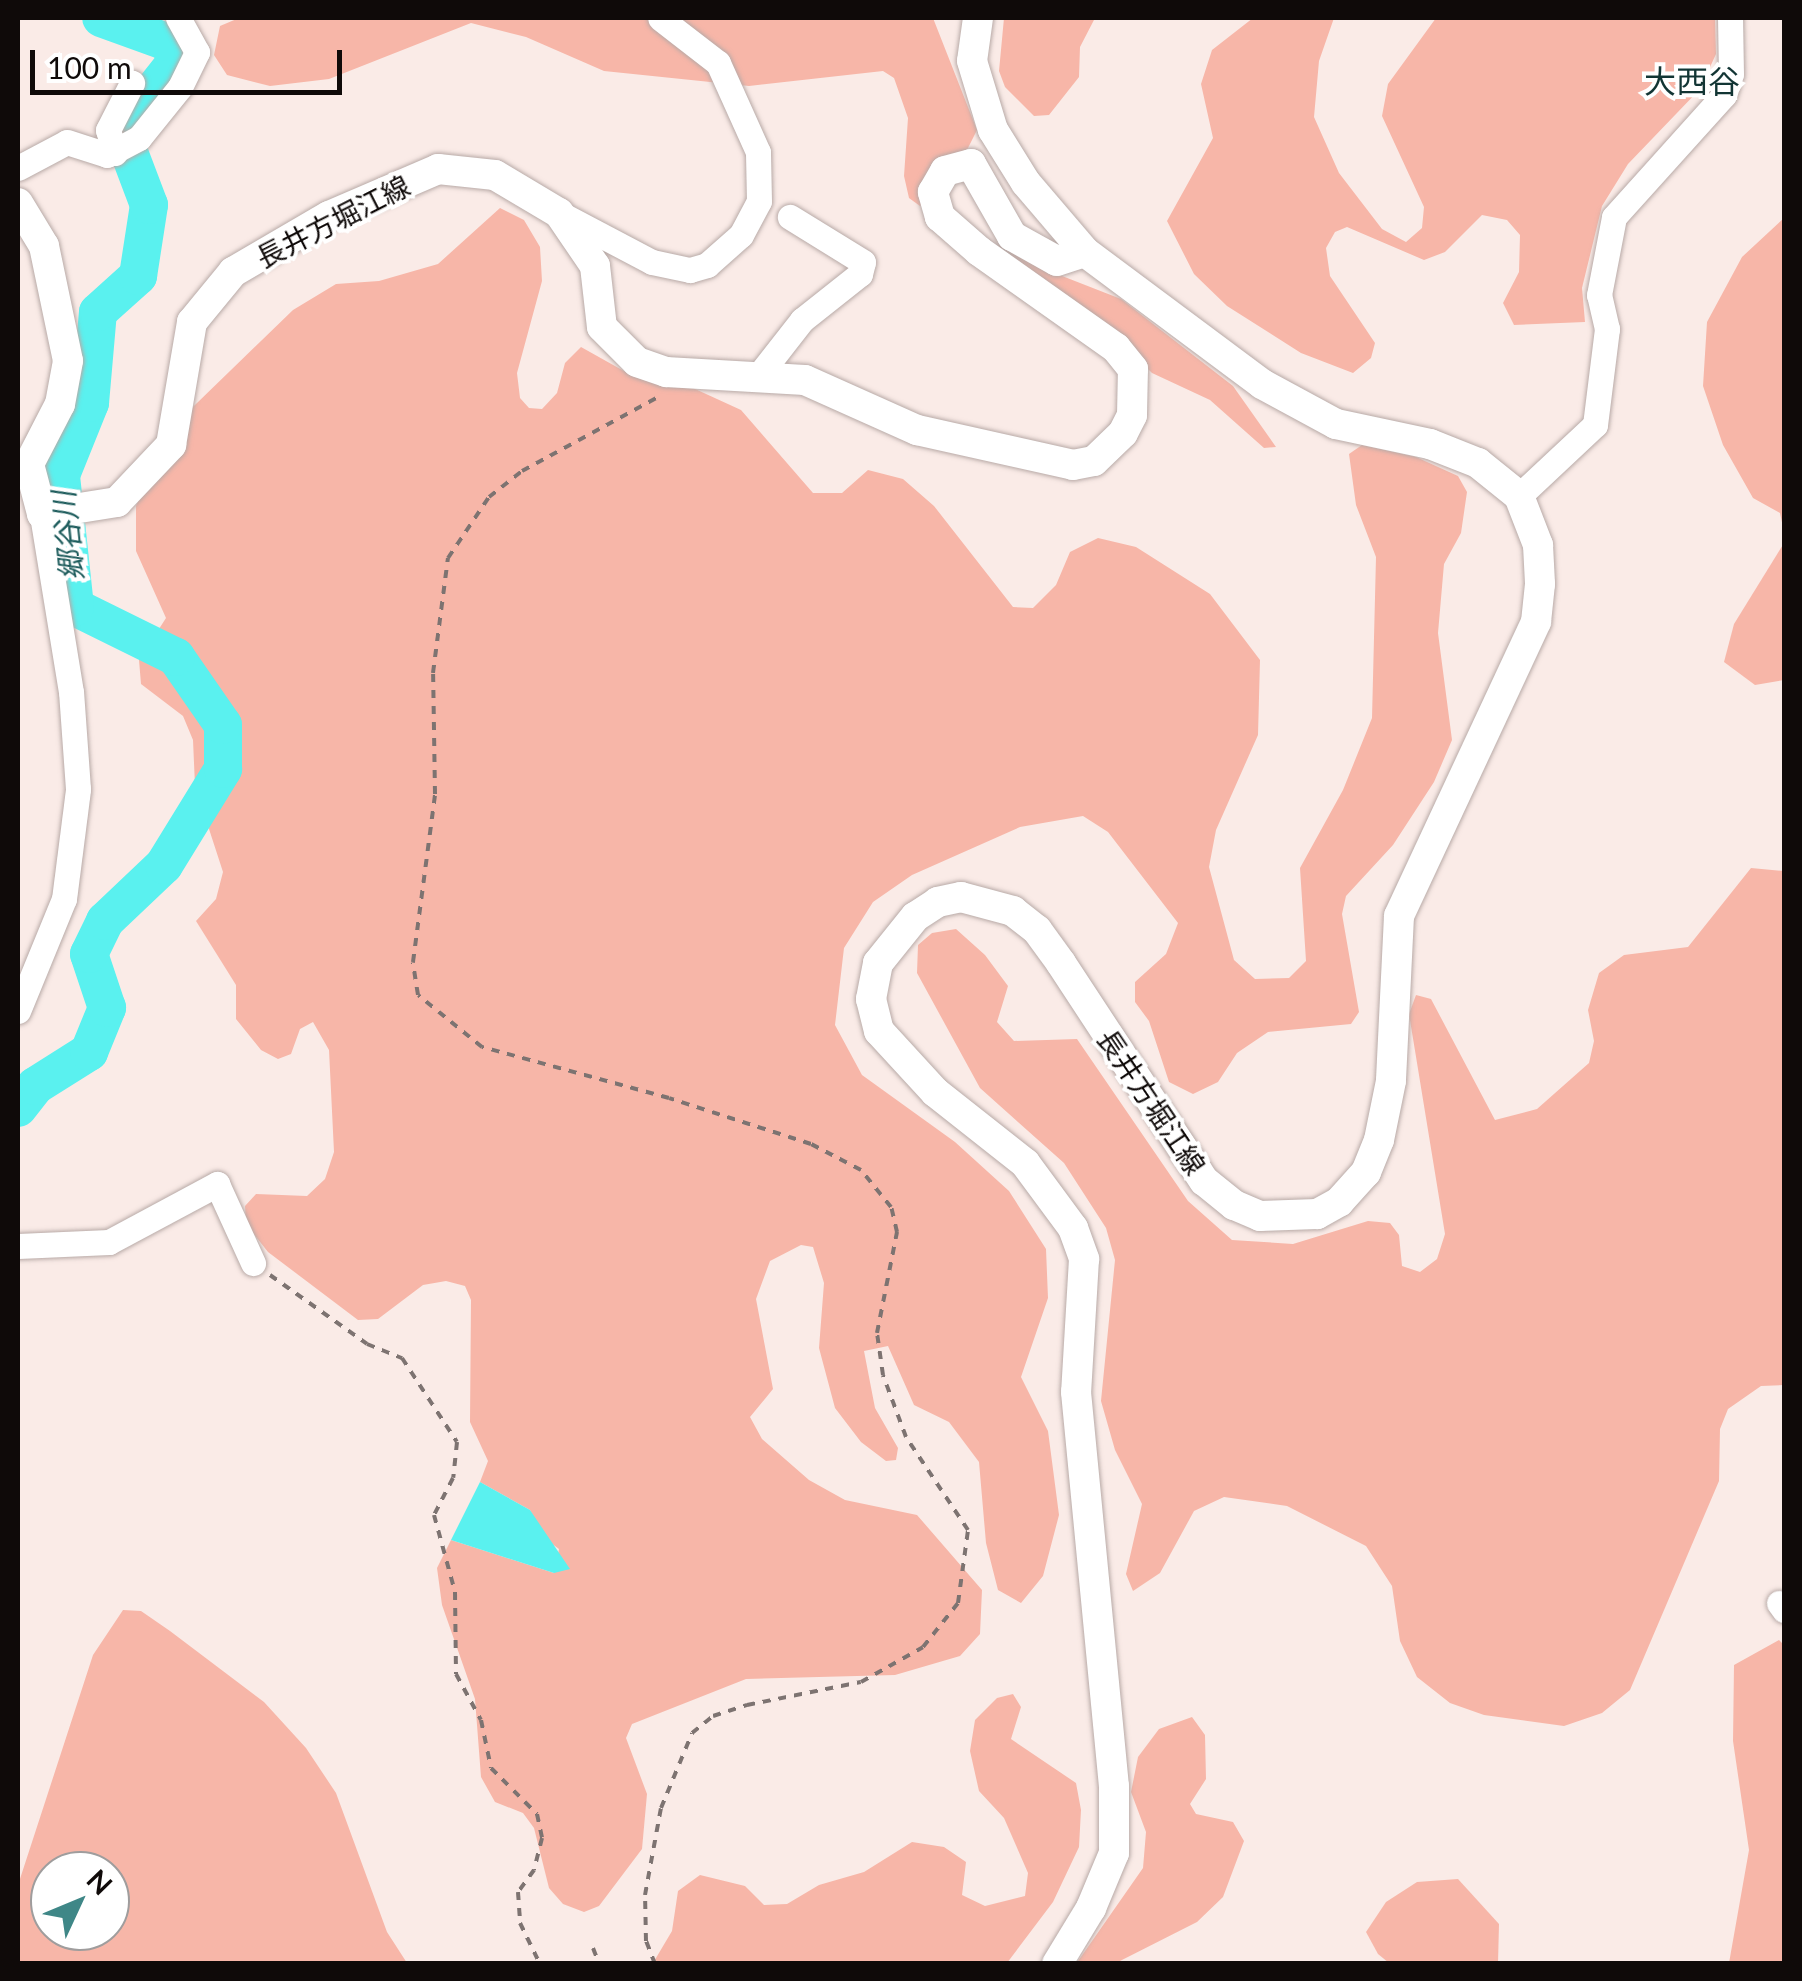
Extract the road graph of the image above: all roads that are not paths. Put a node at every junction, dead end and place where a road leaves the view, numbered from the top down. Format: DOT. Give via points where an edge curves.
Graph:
graph roads {
  1 [pos="178,18"];
  2 [pos="660,18"];
  3 [pos="978,18"];
  4 [pos="1730,18"];
  5 [pos="132,83"];
  6 [pos="993,130"];
  7 [pos="114,153"];
  8 [pos="970,164"];
  9 [pos="18,168"];
  10 [pos="18,203"];
  11 [pos="559,214"];
  12 [pos="790,217"];
  13 [pos="1085,252"];
  14 [pos="758,376"];
  15 [pos="23,452"];
  16 [pos="1519,496"];
  17 [pos="47,512"];
  18 [pos="18,1011"];
  19 [pos="18,1246"];
  20 [pos="254,1264"];
  21 [pos="1058,1964"];
  1 -- 7 [label="street" via="197,52 191,70 139,138"];
  2 -- 11 [label="street" via="718,63 758,152 759,201 707,265 690,270 652,262"];
  3 -- 6 [label="main road" via="972,60"];
  4 -- 16 [label="street" via="1731,74 1724,95 1614,217 1599,295 1607,329 1595,425"];
  5 -- 7 [label="street" via="108,130"];
  6 -- 8 [label="main road, 長井方堀江線"];
  6 -- 13 [label="main road" via="1034,194"];
  7 -- 9 [label="street" via="67,142"];
  8 -- 13 [label="main road" via="1012,236 1057,261"];
  8 -- 14 [label="main road, 長井方堀江線" via="945,172 933,192 940,217 1116,348 1133,369 1132,414 1112,448 1094,462 1073,465 917,430 805,380"];
  10 -- 15 [label="main road" via="44,246 68,361 60,404"];
  11 -- 14 [label="main road, 長井方堀江線" via="595,266 602,327 637,362 666,372"];
  11 -- 17 [label="main road, 長井方堀江線" via="495,175 438,169 329,216 233,272 192,322 171,444 140,483 98,508"];
  12 -- 14 [label="street" via="863,262 860,274 802,320"];
  13 -- 16 [label="main road" via="1262,384 1336,424 1430,444 1478,463"];
  15 -- 17 [label="main road"];
  16 -- 21 [label="main road, 長井方堀江線" via="1538,546 1536,622 1400,916 1391,1081 1379,1140 1366,1172 1339,1202 1317,1214 1260,1216 1234,1206 1204,1181 1045,940 1012,911 960,898 938,902 904,928 878,962 871,999 878,1031 935,1092 1025,1163 1073,1228 1084,1259 1076,1392 1114,1786 1114,1852 1092,1908"];
  17 -- 18 [label="street" via="78,789 64,899"];
  19 -- 20 [label="street" via="109,1242 216,1184"];
}
